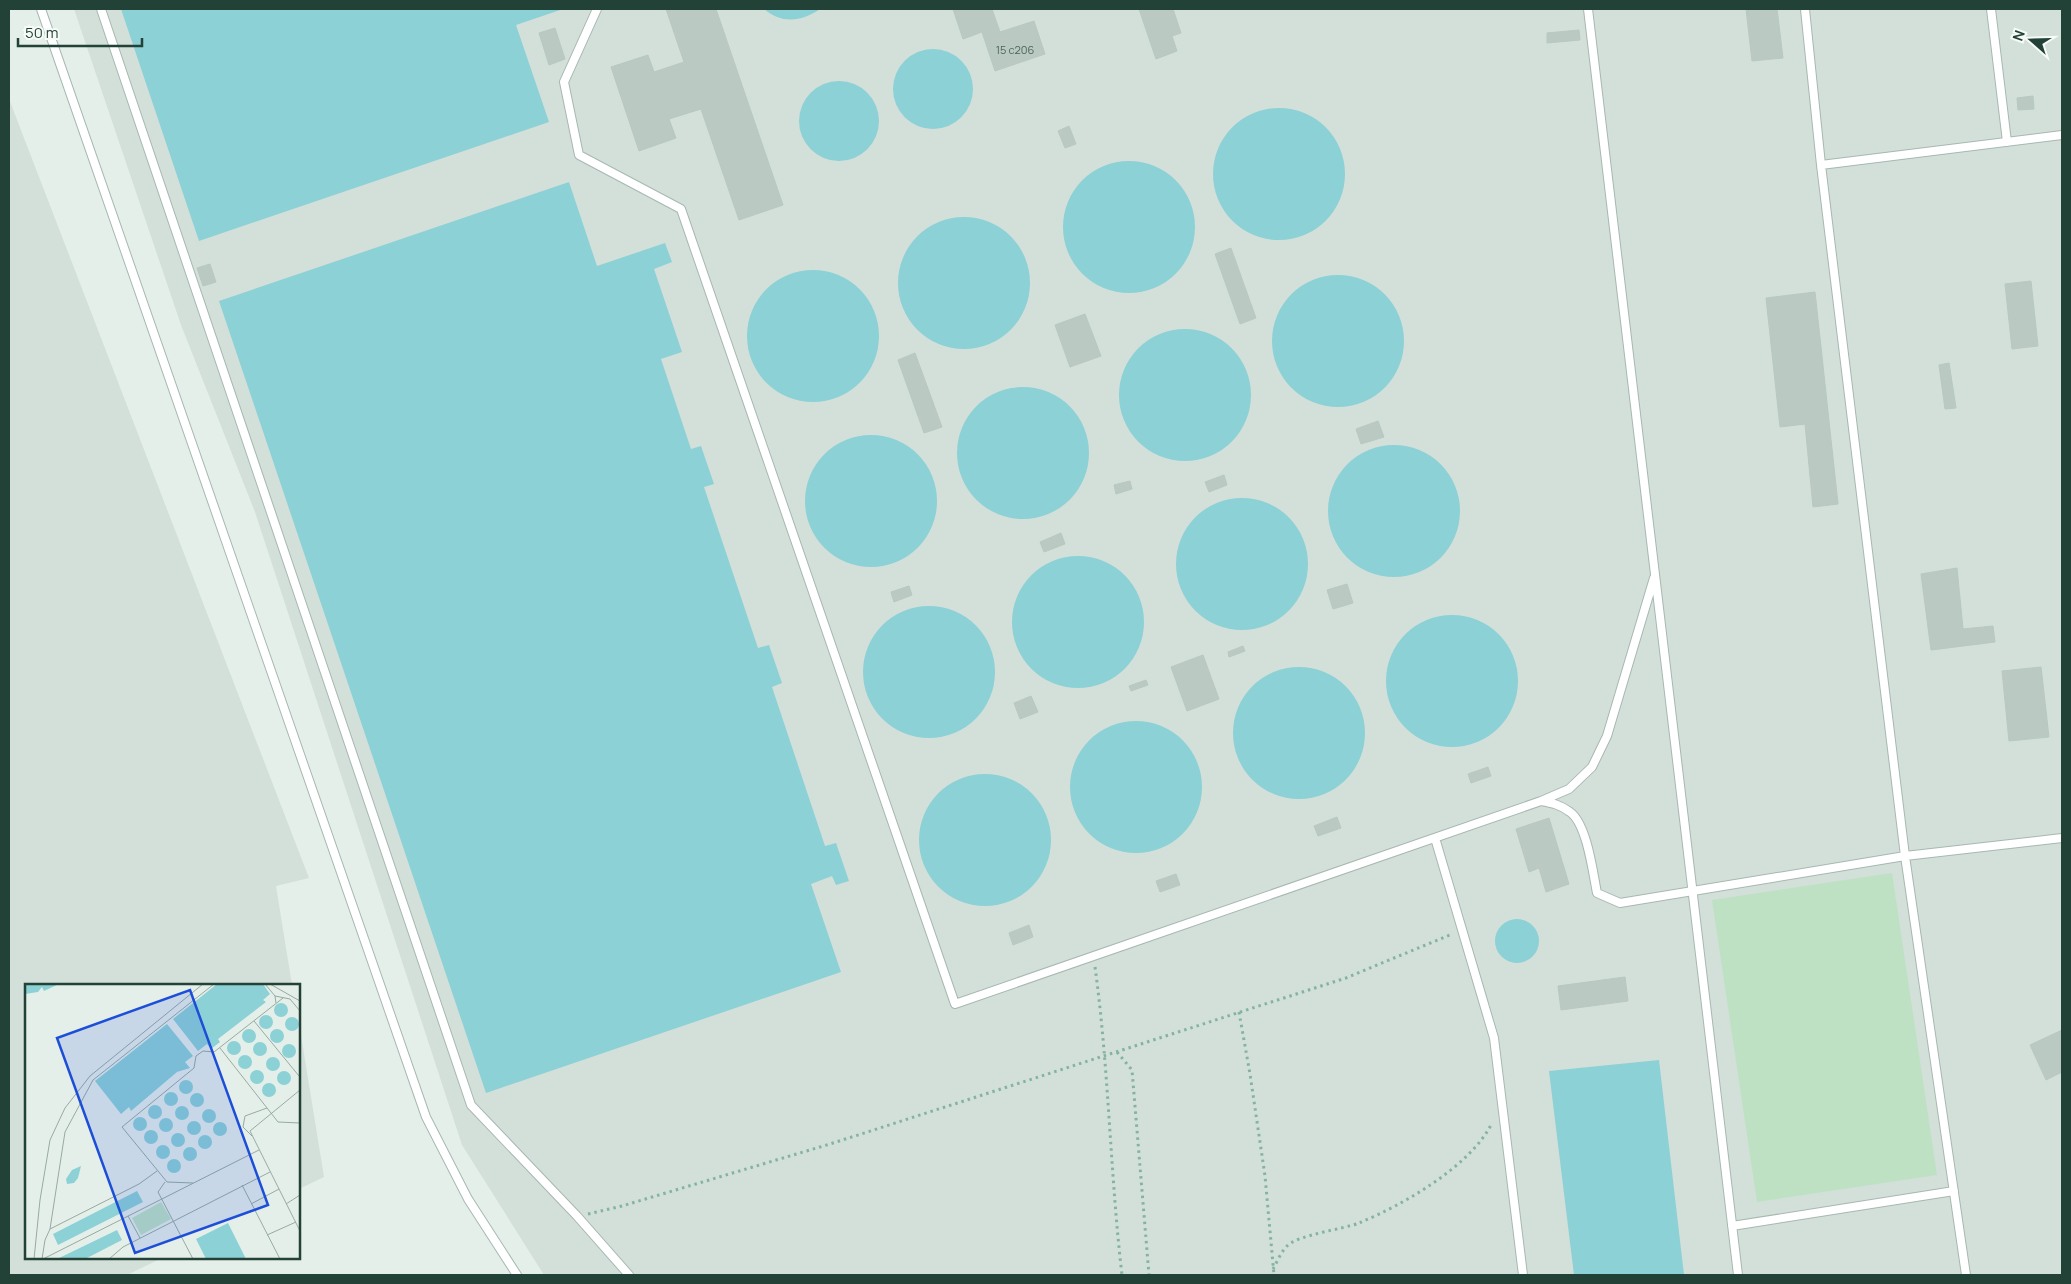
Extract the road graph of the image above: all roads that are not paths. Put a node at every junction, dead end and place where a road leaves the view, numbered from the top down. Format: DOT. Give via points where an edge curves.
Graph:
graph roads {
  1 [pos="41,9"];
  2 [pos="101,9"];
  3 [pos="597,9"];
  4 [pos="1588,9"];
  5 [pos="1805,9"];
  6 [pos="1991,9"];
  7 [pos="2062,135"];
  8 [pos="2007,142"];
  9 [pos="1821,165"];
  10 [pos="1654,578"];
  11 [pos="1541,801"];
  12 [pos="1435,838"];
  13 [pos="2062,838"];
  14 [pos="1905,856"];
  15 [pos="1691,892"];
  16 [pos="1954,1191"];
  17 [pos="1732,1226"];
  18 [pos="517,1275"];
  19 [pos="629,1275"];
  20 [pos="1523,1275"];
  21 [pos="1738,1275"];
  22 [pos="1966,1275"];
  1 -- 18 [label="lane" via="426,1117 468,1199"];
  2 -- 19 [label="lane" via="472,1104"];
  3 -- 12 [label="lane" via="564,82 579,154 681,209 955,1004"];
  4 -- 10 [label="lane"];
  5 -- 9 [label="lane"];
  6 -- 8 [label="lane"];
  7 -- 8 [label="lane"];
  8 -- 9 [label="lane"];
  9 -- 14 [label="lane"];
  10 -- 11 [label="lane" via="1606,736 1592,767 1569,789"];
  10 -- 15 [label="lane"];
  11 -- 12 [label="lane"];
  11 -- 15 [label="lane" via="1558,804 1572,813 1585,837 1597,893 1620,903"];
  12 -- 20 [label="lane" via="1494,1038"];
  13 -- 14 [label="lane"];
  14 -- 15 [label="lane"];
  14 -- 16 [label="lane"];
  15 -- 17 [label="lane"];
  16 -- 17 [label="lane"];
  16 -- 22 [label="lane"];
  17 -- 21 [label="lane"];
}
